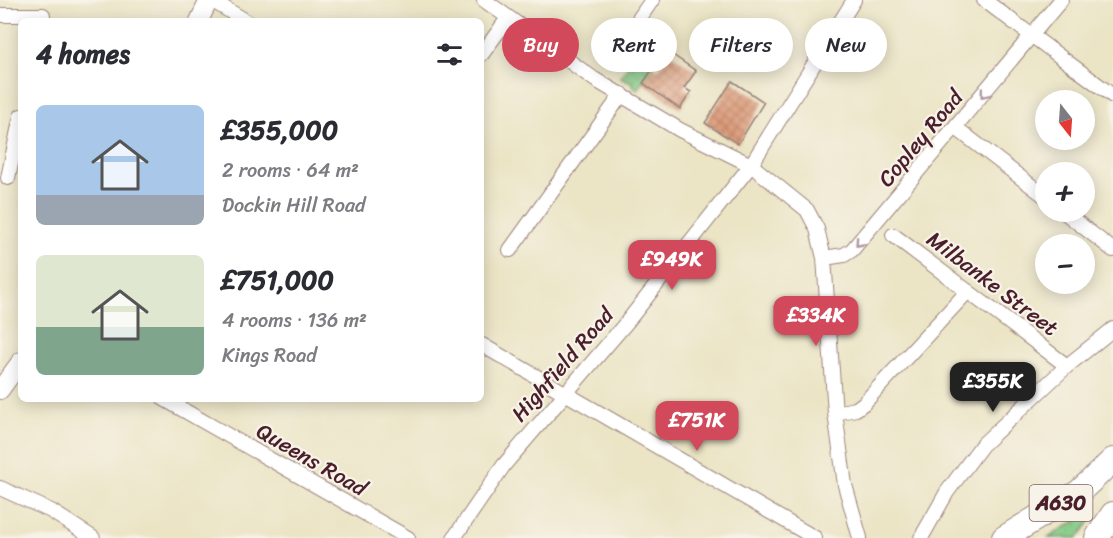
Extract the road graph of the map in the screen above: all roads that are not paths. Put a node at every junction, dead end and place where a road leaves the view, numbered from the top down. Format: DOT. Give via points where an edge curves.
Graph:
graph roads {
  1 [pos="210,0"];
  2 [pos="484,0"];
  3 [pos="652,0"];
  4 [pos="854,0"];
  5 [pos="984,0"];
  6 [pos="1061,0"];
  7 [pos="0,15"];
  8 [pos="42,18"];
  9 [pos="201,18"];
  10 [pos="241,18"];
  11 [pos="508,18"];
  12 [pos="640,18"];
  13 [pos="502,26"];
  14 [pos="1033,35"];
  15 [pos="484,51"];
  16 [pos="579,68"];
  17 [pos="622,94"];
  18 [pos="1113,96"];
  19 [pos="956,128"];
  20 [pos="18,131"];
  21 [pos="751,165"];
  22 [pos="8,178"];
  23 [pos="1035,189"];
  24 [pos="1077,222"];
  25 [pos="893,235"];
  26 [pos="510,250"];
  27 [pos="1113,250"];
  28 [pos="824,258"];
  29 [pos="968,291"];
  30 [pos="1113,329"];
  31 [pos="484,346"];
  32 [pos="18,366"];
  33 [pos="1067,366"];
  34 [pos="0,390"];
  35 [pos="564,393"];
  36 [pos="169,402"];
  37 [pos="835,414"];
  38 [pos="1113,460"];
  39 [pos="0,488"];
  40 [pos="1113,514"];
  41 [pos="93,538"];
  42 [pos="408,538"];
  43 [pos="454,538"];
  44 [pos="815,538"];
  45 [pos="860,538"];
  46 [pos="921,538"];
  47 [pos="1004,538"];
  48 [pos="1097,538"];
  1 -- 9 [label="street"];
  1 -- 10 [label="street"];
  2 -- 11 [label="street"];
  3 -- 12 [label="street"];
  4 -- 21 [label="street, Highfield Road"];
  5 -- 14 [label="street"];
  6 -- 14 [label="street, Copley Road"];
  7 -- 8 [label="street" via="43,15"];
  13 -- 15 [label="street"];
  14 -- 18 [label="street"];
  14 -- 19 [label="street, Copley Road, one-way"];
  16 -- 17 [label="street"];
  17 -- 21 [label="street" via="680,130"];
  17 -- 26 [label="street"];
  19 -- 23 [label="street"];
  19 -- 28 [label="street, Copley Road, one-way" via="852,250"];
  20 -- 22 [label="street"];
  21 -- 28 [label="street" via="807,210"];
  21 -- 35 [label="street, Highfield Road" via="627,322"];
  24 -- 27 [label="street"];
  25 -- 29 [label="street, Milbanke Street"];
  28 -- 37 [label="street"];
  29 -- 33 [label="street, Milbanke Street"];
  29 -- 37 [label="street" via="864,403"];
  30 -- 33 [label="street"];
  31 -- 35 [label="street"];
  32 -- 34 [label="street"];
  33 -- 46 [label="street" via="982,445 947,492"];
  35 -- 43 [label="street, Highfield Road" via="504,465"];
  35 -- 44 [label="street"];
  36 -- 42 [label="street, Queens Road"];
  37 -- 45 [label="street" via="845,484"];
  38 -- 47 [label="highway, A630" via="1079,492"];
  39 -- 41 [label="street" via="51,511"];
  40 -- 48 [label="highway, A630"];
}
